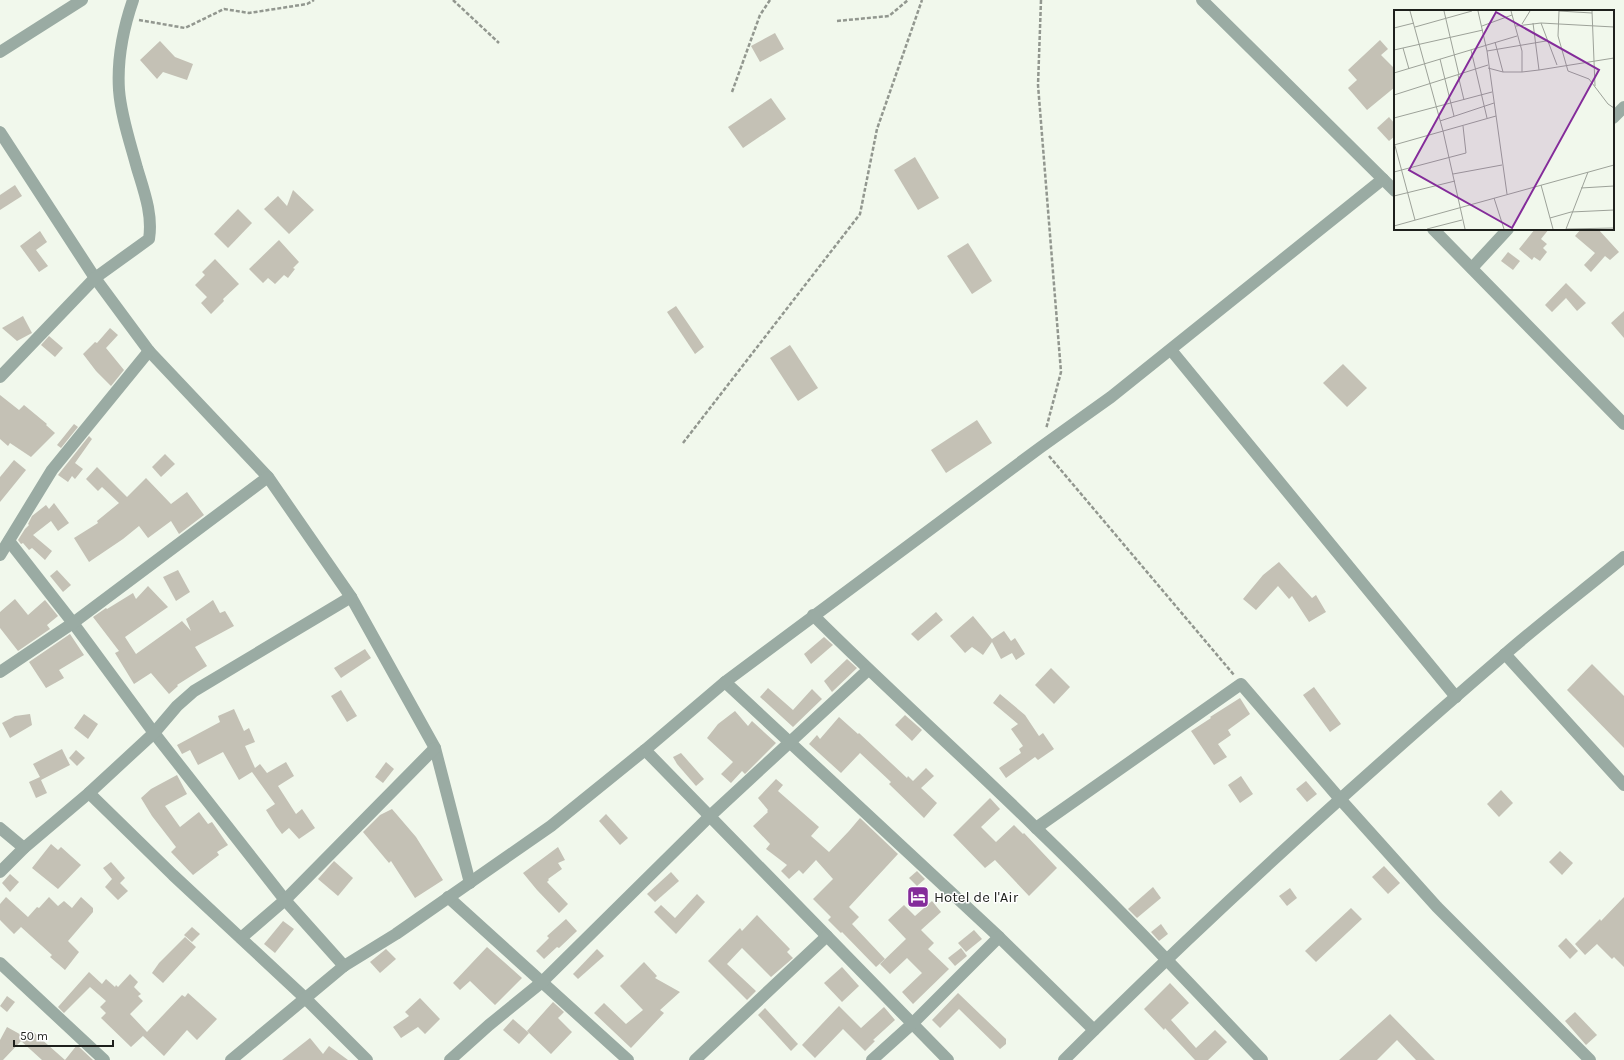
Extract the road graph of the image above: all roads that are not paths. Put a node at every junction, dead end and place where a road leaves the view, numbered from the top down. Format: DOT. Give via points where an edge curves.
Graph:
graph roads {
  1 [pos="82,0"];
  2 [pos="133,0"];
  3 [pos="1202,0"];
  4 [pos="0,52"];
  5 [pos="1624,106"];
  6 [pos="1614,117"];
  7 [pos="0,132"];
  8 [pos="1383,179"];
  9 [pos="1394,191"];
  10 [pos="1434,230"];
  11 [pos="1507,230"];
  12 [pos="1472,268"];
  13 [pos="95,278"];
  14 [pos="1170,350"];
  15 [pos="149,351"];
  16 [pos="0,377"];
  17 [pos="1624,424"];
  18 [pos="268,477"];
  19 [pos="9,541"];
  20 [pos="0,555"];
  21 [pos="1624,557"];
  22 [pos="351,597"];
  23 [pos="813,615"];
  24 [pos="73,623"];
  25 [pos="1505,654"];
  26 [pos="868,670"];
  27 [pos="0,672"];
  28 [pos="725,682"];
  29 [pos="1456,697"];
  30 [pos="154,733"];
  31 [pos="790,742"];
  32 [pos="435,748"];
  33 [pos="645,750"];
  34 [pos="1624,785"];
  35 [pos="89,793"];
  36 [pos="1340,799"];
  37 [pos="710,816"];
  38 [pos="0,828"];
  39 [pos="1036,828"];
  40 [pos="24,848"];
  41 [pos="0,872"];
  42 [pos="470,883"];
  43 [pos="448,897"];
  44 [pos="285,900"];
  45 [pos="827,936"];
  46 [pos="999,937"];
  47 [pos="241,938"];
  48 [pos="1167,960"];
  49 [pos="0,963"];
  50 [pos="344,966"];
  51 [pos="542,982"];
  52 [pos="305,998"];
  53 [pos="912,1024"];
  54 [pos="1094,1030"];
  55 [pos="104,1060"];
  56 [pos="231,1060"];
  57 [pos="367,1060"];
  58 [pos="450,1060"];
  59 [pos="628,1060"];
  60 [pos="695,1060"];
  61 [pos="872,1060"];
  62 [pos="948,1060"];
  63 [pos="1064,1060"];
  64 [pos="1262,1060"];
  65 [pos="1590,1060"];
  1 -- 4 [label="street"];
  2 -- 13 [label="street" via="121,41 119,90 151,226 148,239"];
  3 -- 8 [label="street"];
  5 -- 6 [label="street"];
  7 -- 13 [label="street"];
  8 -- 9 [label="street"];
  8 -- 14 [label="street"];
  10 -- 12 [label="street"];
  11 -- 12 [label="street"];
  12 -- 17 [label="street"];
  13 -- 15 [label="street"];
  13 -- 16 [label="street"];
  14 -- 23 [label="street" via="1111,397"];
  14 -- 29 [label="street"];
  15 -- 18 [label="street"];
  15 -- 19 [label="street" via="52,470"];
  18 -- 22 [label="street"];
  18 -- 24 [label="street"];
  19 -- 20 [label="street"];
  19 -- 24 [label="street"];
  21 -- 25 [label="street"];
  22 -- 30 [label="street" via="194,691"];
  22 -- 32 [label="street"];
  23 -- 26 [label="street"];
  23 -- 28 [label="street"];
  24 -- 27 [label="street"];
  24 -- 30 [label="street"];
  25 -- 29 [label="street"];
  25 -- 34 [label="street"];
  26 -- 31 [label="street"];
  26 -- 39 [label="street"];
  28 -- 31 [label="street"];
  28 -- 33 [label="street"];
  29 -- 36 [label="street"];
  30 -- 35 [label="street"];
  30 -- 44 [label="street"];
  31 -- 37 [label="street"];
  31 -- 46 [label="street"];
  32 -- 42 [label="street"];
  32 -- 44 [label="street"];
  33 -- 37 [label="street"];
  33 -- 42 [label="street" via="551,826"];
  35 -- 40 [label="street"];
  35 -- 47 [label="street"];
  36 -- 39 [label="street" via="1241,684"];
  36 -- 48 [label="street"];
  36 -- 65 [label="street" via="1437,907"];
  37 -- 45 [label="street"];
  37 -- 51 [label="street"];
  38 -- 40 [label="street"];
  39 -- 48 [label="street"];
  40 -- 41 [label="street"];
  42 -- 43 [label="street"];
  43 -- 50 [label="street" via="396,934"];
  43 -- 51 [label="street"];
  44 -- 47 [label="street"];
  44 -- 50 [label="street"];
  45 -- 53 [label="street"];
  45 -- 60 [label="street"];
  46 -- 53 [label="street"];
  46 -- 54 [label="street"];
  47 -- 52 [label="street"];
  48 -- 54 [label="street"];
  48 -- 64 [label="street"];
  49 -- 55 [label="street"];
  50 -- 52 [label="street"];
  51 -- 58 [label="street"];
  51 -- 59 [label="street"];
  52 -- 56 [label="street"];
  52 -- 57 [label="street"];
  53 -- 61 [label="street"];
  53 -- 62 [label="street"];
  54 -- 63 [label="street"];
}
